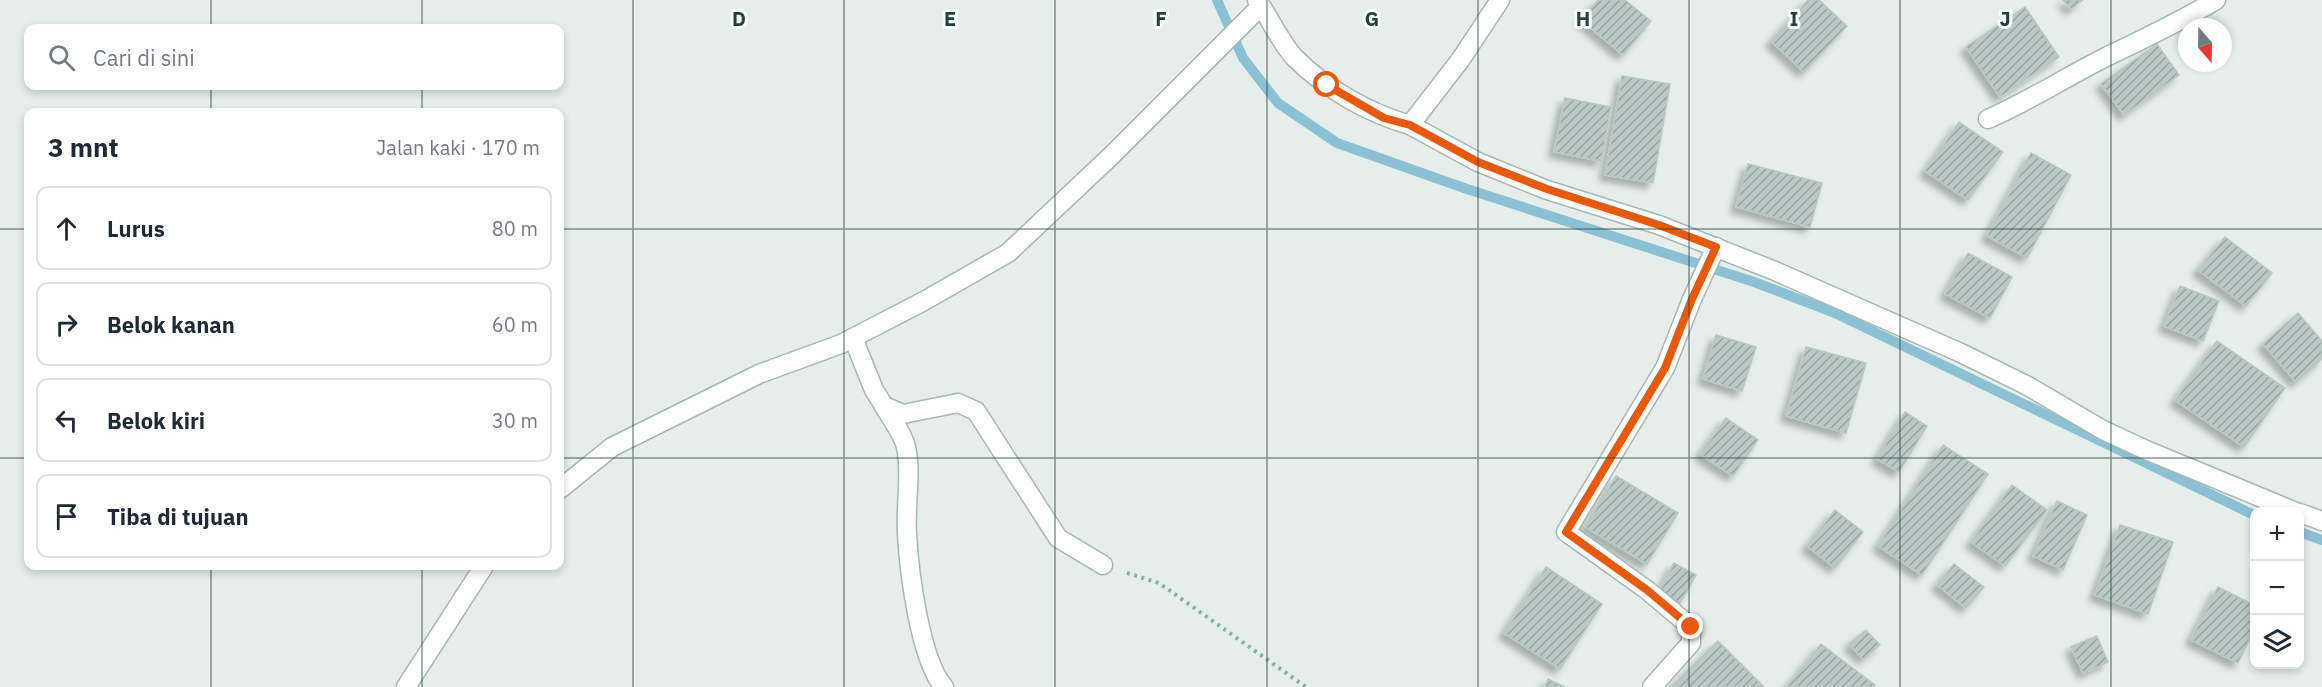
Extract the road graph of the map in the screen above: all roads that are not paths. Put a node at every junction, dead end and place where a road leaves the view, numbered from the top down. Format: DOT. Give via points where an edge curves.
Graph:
graph roads {
  1 [pos="1500,0"];
  2 [pos="2216,0"];
  3 [pos="1259,3"];
  4 [pos="1988,119"];
  5 [pos="1410,125"];
  6 [pos="1713,252"];
  7 [pos="853,338"];
  8 [pos="884,406"];
  9 [pos="564,486"];
  10 [pos="2286,507"];
  11 [pos="2304,514"];
  12 [pos="2322,521"];
  13 [pos="1103,566"];
  14 [pos="481,570"];
  15 [pos="406,687"];
  16 [pos="944,687"];
  17 [pos="1653,687"];
  1 -- 5 [label="street"];
  2 -- 4 [label="street" via="2158,34"];
  3 -- 5 [label="street" via="1294,57 1327,85 1384,118"];
  3 -- 7 [label="street" via="1111,156 1008,253"];
  5 -- 6 [label="street" via="1478,162 1659,225"];
  6 -- 10 [label="street" via="1961,353 2103,430"];
  6 -- 17 [label="street" via="1665,368 1566,532 1691,627 1691,643"];
  7 -- 8 [label="street"];
  7 -- 9 [label="street" via="759,374 682,410 612,447"];
  8 -- 13 [label="street" via="903,414 958,403 976,411 1058,538"];
  8 -- 16 [label="street" via="906,446 907,534 913,585 934,676"];
  11 -- 12 [label="street"];
  14 -- 15 [label="street"];
}
